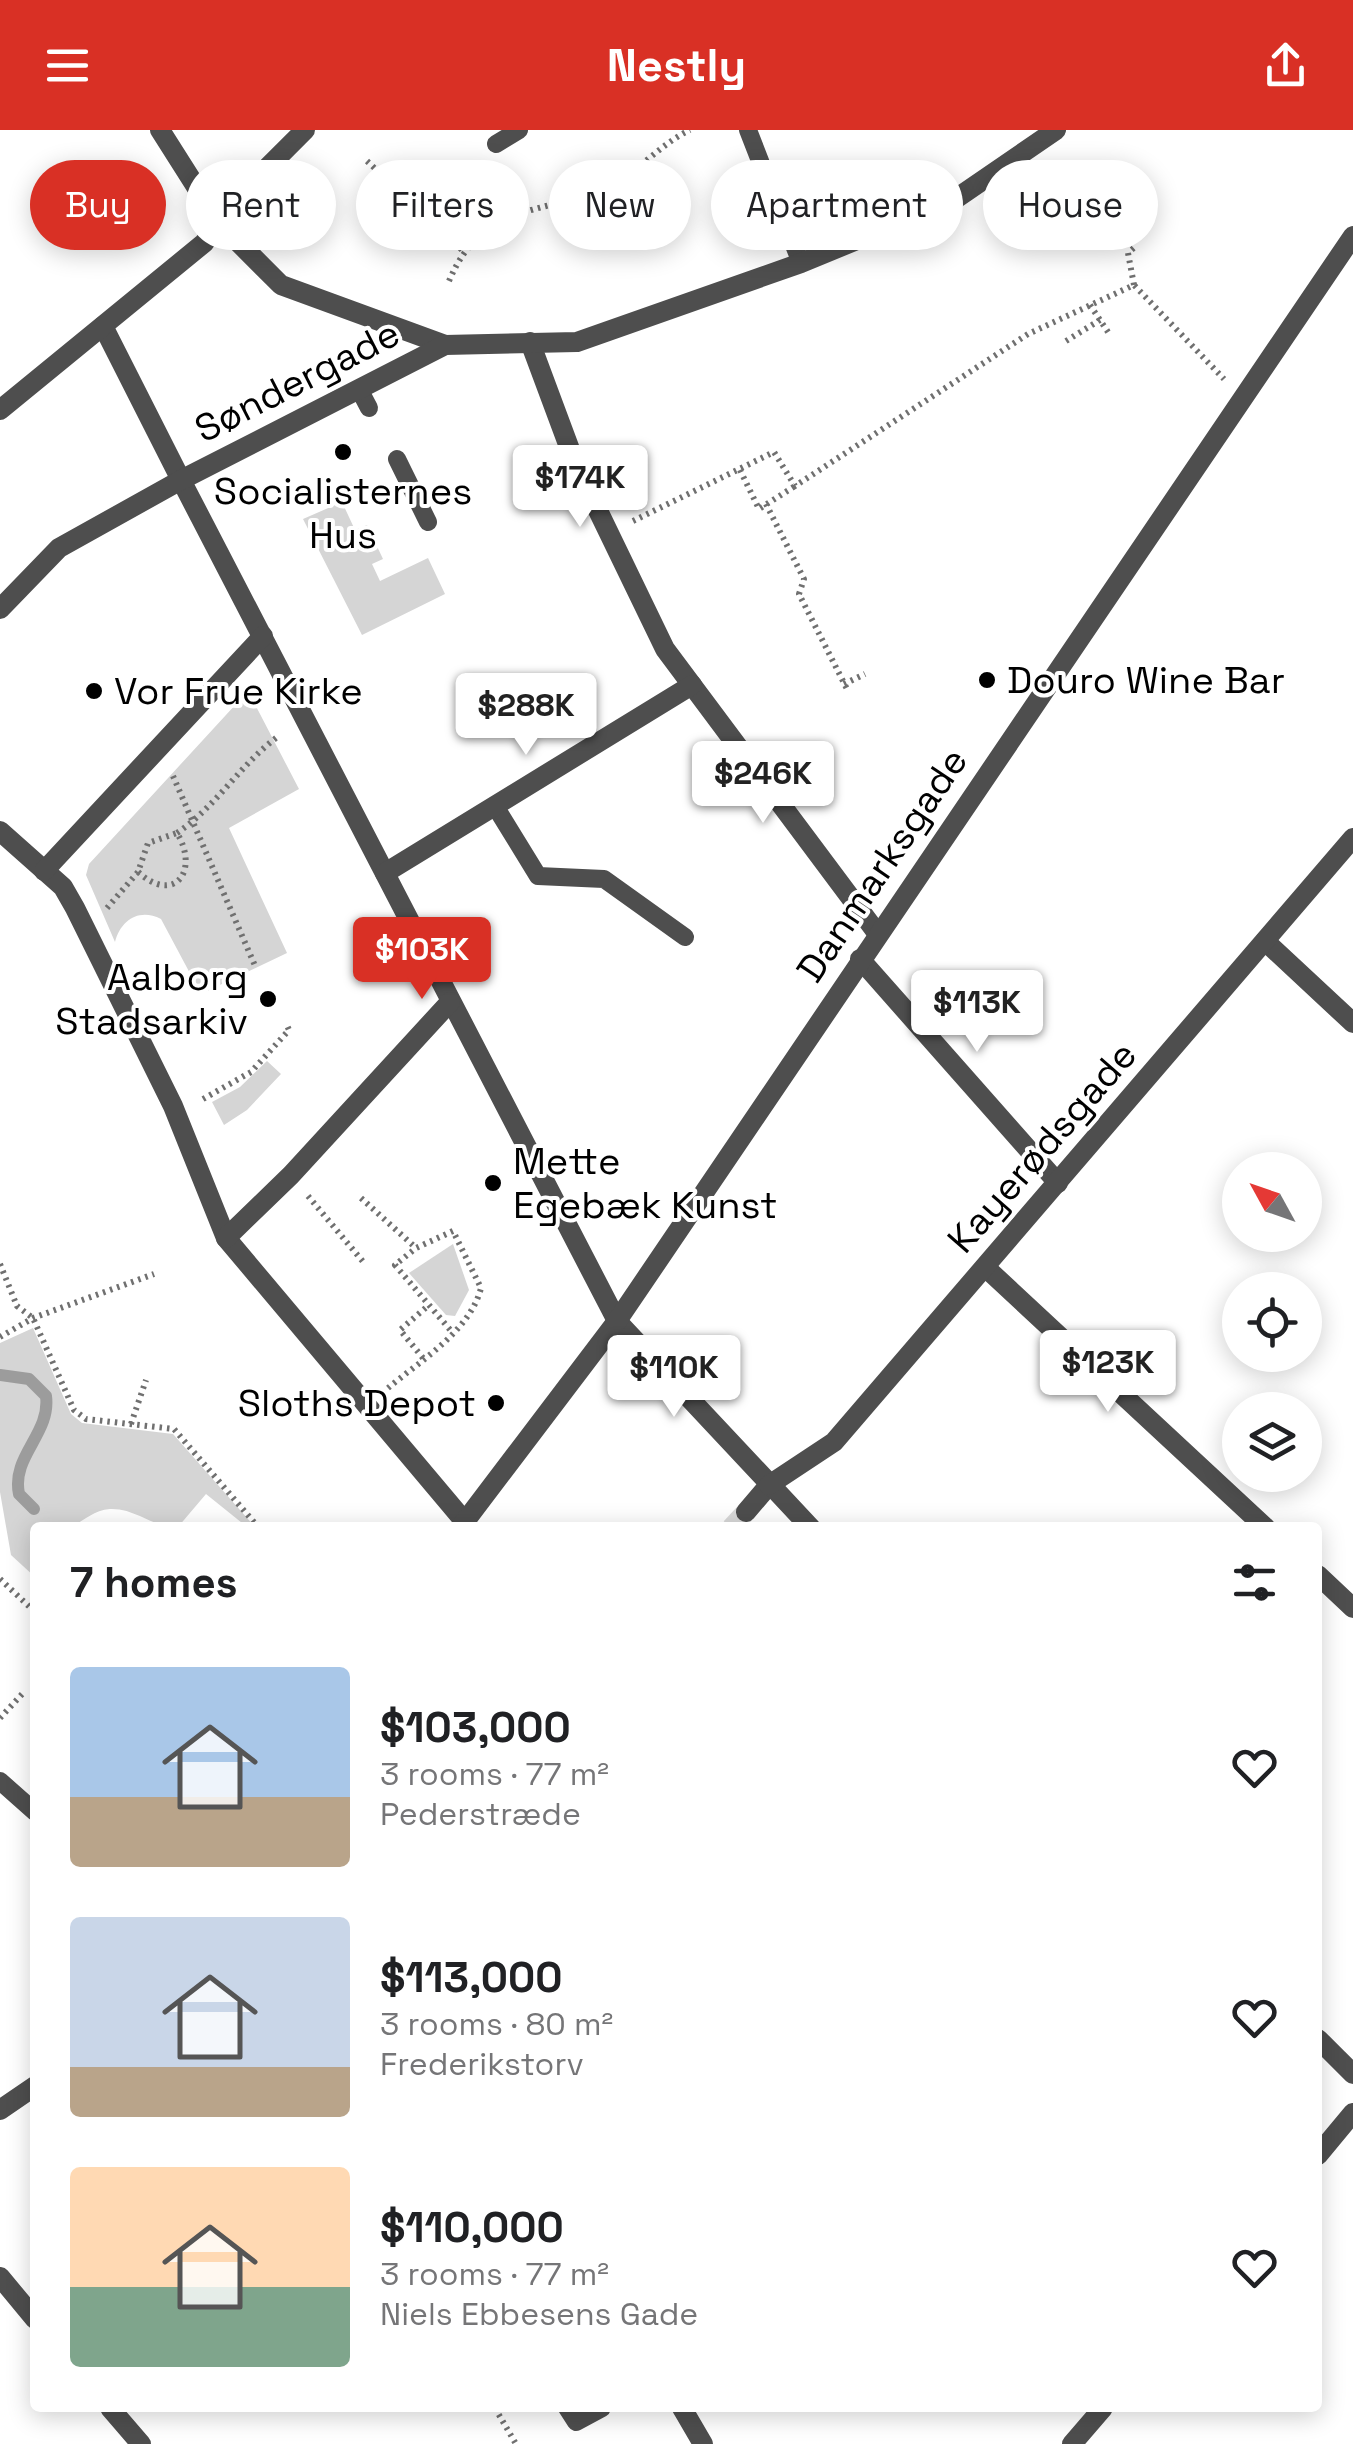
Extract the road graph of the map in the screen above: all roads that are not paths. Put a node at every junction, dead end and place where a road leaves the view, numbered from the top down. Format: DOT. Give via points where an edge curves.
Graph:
graph roads {
  1 [pos="160,130"];
  2 [pos="306,130"];
  3 [pos="519,130"];
  4 [pos="748,130"];
  5 [pos="1056,130"];
  6 [pos="496,144"];
  7 [pos="276,160"];
  8 [pos="760,160"];
  9 [pos="186,170"];
  10 [pos="1353,236"];
  11 [pos="195,250"];
  12 [pos="247,250"];
  13 [pos="796,250"];
  14 [pos="801,263"];
  15 [pos="103,326"];
  16 [pos="530,342"];
  17 [pos="445,346"];
  18 [pos="0,410"];
  19 [pos="397,459"];
  20 [pos="182,480"];
  21 [pos="428,522"];
  22 [pos="0,609"];
  23 [pos="263,636"];
  24 [pos="692,685"];
  25 [pos="495,806"];
  26 [pos="0,831"];
  27 [pos="1353,838"];
  28 [pos="44,871"];
  29 [pos="385,873"];
  30 [pos="877,933"];
  31 [pos="685,936"];
  32 [pos="1265,941"];
  33 [pos="860,959"];
  34 [pos="450,1002"];
  35 [pos="1353,1023"];
  36 [pos="1058,1184"];
  37 [pos="226,1238"];
  38 [pos="984,1267"];
  39 [pos="617,1321"];
  40 [pos="768,1485"];
  41 [pos="746,1512"];
  42 [pos="460,1522"];
  43 [pos="464,1522"];
  44 [pos="804,1522"];
  45 [pos="1260,1522"];
  46 [pos="1322,1579"];
  47 [pos="1353,1608"];
  48 [pos="0,1781"];
  49 [pos="30,1808"];
  50 [pos="1322,2042"];
  51 [pos="1353,2074"];
  52 [pos="30,2089"];
  53 [pos="0,2110"];
  54 [pos="1353,2113"];
  55 [pos="1322,2150"];
  56 [pos="0,2277"];
  57 [pos="30,2313"];
  58 [pos="113,2412"];
  59 [pos="570,2412"];
  60 [pos="595,2412"];
  61 [pos="684,2412"];
  62 [pos="1100,2412"];
  63 [pos="141,2444"];
  64 [pos="703,2444"];
  65 [pos="1072,2444"];
  1 -- 9 [label="street, Søndergade"];
  2 -- 7 [label="street"];
  3 -- 6 [label="lane"];
  4 -- 8 [label="lane"];
  5 -- 14 [label="street, Søndergade" via="954,200"];
  10 -- 30 [label="street, Danmarksgade"];
  11 -- 15 [label="street"];
  12 -- 17 [label="street, Søndergade" via="281,285"];
  13 -- 14 [label="lane"];
  14 -- 16 [label="street, Søndergade" via="576,342"];
  15 -- 18 [label="street"];
  15 -- 20 [label="street"];
  16 -- 17 [label="street, Søndergade"];
  16 -- 24 [label="street" via="575,463 665,648"];
  17 -- 20 [label="street, Søndergade" via="364,398"];
  19 -- 21 [label="lane"];
  20 -- 22 [label="street, Søndergade" via="59,548"];
  20 -- 23 [label="street"];
  23 -- 28 [label="street"];
  23 -- 29 [label="street"];
  24 -- 25 [label="street"];
  24 -- 30 [label="street"];
  25 -- 29 [label="street"];
  25 -- 31 [label="lane" via="538,876 604,878"];
  26 -- 28 [label="street"];
  27 -- 32 [label="street, Kayerødsgade"];
  28 -- 37 [label="street" via="63,887 87,931 173,1106"];
  29 -- 34 [label="street"];
  30 -- 33 [label="street, Danmarksgade"];
  32 -- 35 [label="street"];
  32 -- 36 [label="street, Kayerødsgade"];
  33 -- 36 [label="street"];
  33 -- 39 [label="street, Danmarksgade"];
  34 -- 37 [label="street"];
  34 -- 39 [label="street"];
  36 -- 38 [label="street, Kayerødsgade"];
  37 -- 42 [label="street"];
  38 -- 40 [label="street, Kayerødsgade" via="834,1442"];
  38 -- 45 [label="street"];
  39 -- 40 [label="street"];
  39 -- 43 [label="street, Danmarksgade"];
  40 -- 41 [label="street, Kayerødsgade"];
  40 -- 44 [label="street"];
  46 -- 47 [label="street"];
  48 -- 49 [label="lane"];
  50 -- 51 [label="street"];
  52 -- 53 [label="street"];
  54 -- 55 [label="street"];
  56 -- 57 [label="street"];
  58 -- 63 [label="street"];
  59 -- 60 [label="lane" via="576,2422"];
  61 -- 64 [label="street"];
  62 -- 65 [label="street"];
}
